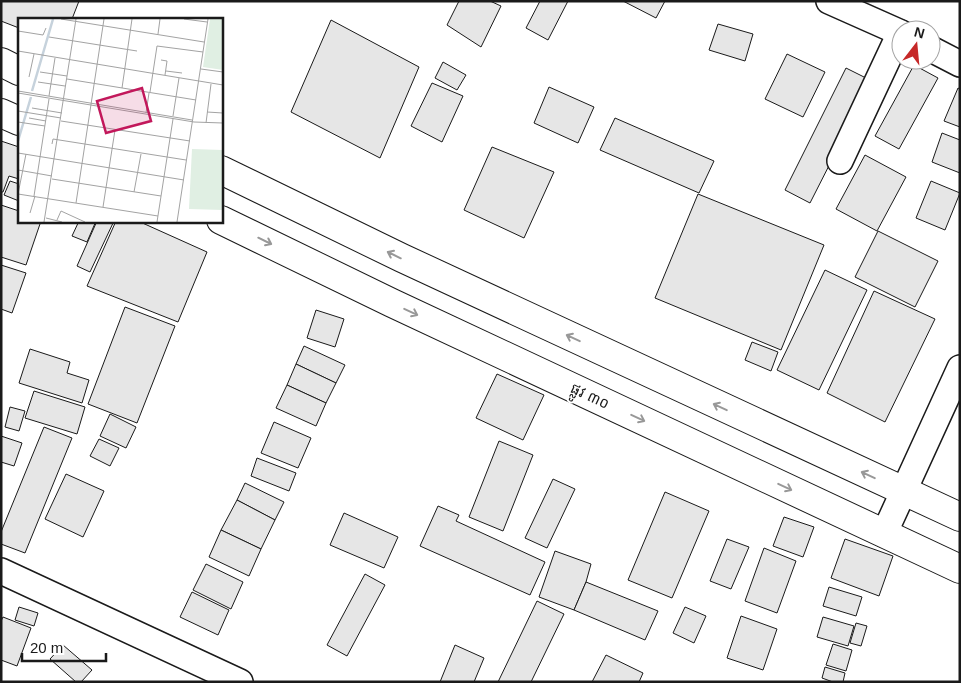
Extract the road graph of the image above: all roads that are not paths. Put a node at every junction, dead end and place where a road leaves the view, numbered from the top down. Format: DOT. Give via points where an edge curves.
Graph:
graph roads {
  1 [pos="829,1"];
  2 [pos="891,29"];
  3 [pos="891,52"];
  4 [pos="941,54"];
  5 [pos="1,62"];
  6 [pos="960,64"];
  7 [pos="18,70"];
  8 [pos="1,113"];
  9 [pos="18,121"];
  10 [pos="840,161"];
  11 [pos="222,170"];
  12 [pos="222,220"];
  13 [pos="960,368"];
  14 [pos="903,492"];
  15 [pos="960,518"];
  16 [pos="884,534"];
  17 [pos="960,569"];
  18 [pos="1,571"];
  19 [pos="194,672"];
  20 [pos="240,682"];
  1 -- 2 [label="street"];
  3 -- 10 [label="street"];
  4 -- 6 [label="street"];
  5 -- 7 [label="street"];
  8 -- 9 [label="street"];
  14 -- 11 [label="street, one-way"];
  12 -- 16 [label="street, ផ្លូវ ៣០, one-way"];
  13 -- 14 [label="street"];
  14 -- 15 [label="street"];
  14 -- 16 [label="street"];
  16 -- 17 [label="street, ផ្លូវ ៣០"];
  18 -- 19 [label="street"];
  19 -- 20 [label="street"];
}
